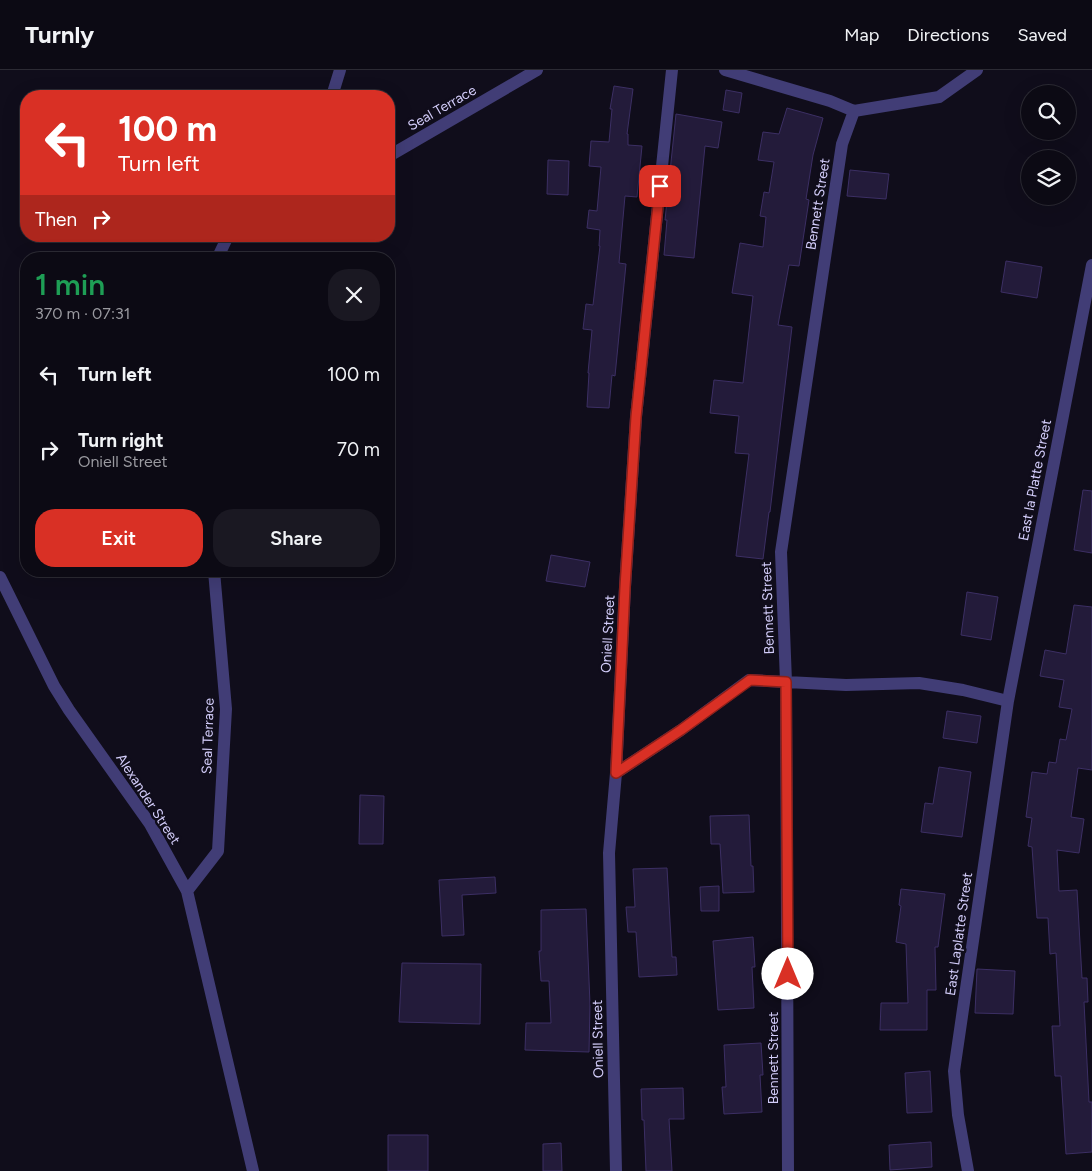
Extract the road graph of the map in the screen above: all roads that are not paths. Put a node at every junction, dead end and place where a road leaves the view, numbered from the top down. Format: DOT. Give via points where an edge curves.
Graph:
graph roads {
  1 [pos="340,70"];
  2 [pos="537,70"];
  3 [pos="672,70"];
  4 [pos="725,70"];
  5 [pos="977,70"];
  6 [pos="334,90"];
  7 [pos="854,111"];
  8 [pos="395,153"];
  9 [pos="1092,265"];
  10 [pos="215,577"];
  11 [pos="0,578"];
  12 [pos="786,682"];
  13 [pos="1008,701"];
  14 [pos="616,773"];
  15 [pos="187,892"];
  16 [pos="253,1171"];
  17 [pos="616,1171"];
  18 [pos="788,1171"];
  19 [pos="968,1171"];
  1 -- 6 [label="street"];
  2 -- 8 [label="street, Seal Terrace"];
  3 -- 14 [label="street, Oniell Street" via="636,417"];
  4 -- 7 [label="street"];
  5 -- 7 [label="street" via="939,97"];
  7 -- 12 [label="street, Bennett Street" via="842,144 781,552"];
  9 -- 13 [label="street, East la Platte Street"];
  10 -- 15 [label="street, Seal Terrace" via="226,709 218,852"];
  11 -- 15 [label="street, Alexander Street" via="54,686 150,824"];
  12 -- 13 [label="street" via="846,685 918,683"];
  12 -- 14 [label="street" via="750,680"];
  12 -- 18 [label="street, Bennett Street"];
  13 -- 19 [label="street, East Laplatte Street" via="954,1071"];
  14 -- 17 [label="street, Oniell Street" via="609,853"];
  15 -- 16 [label="street, Alexander Street"];
}
